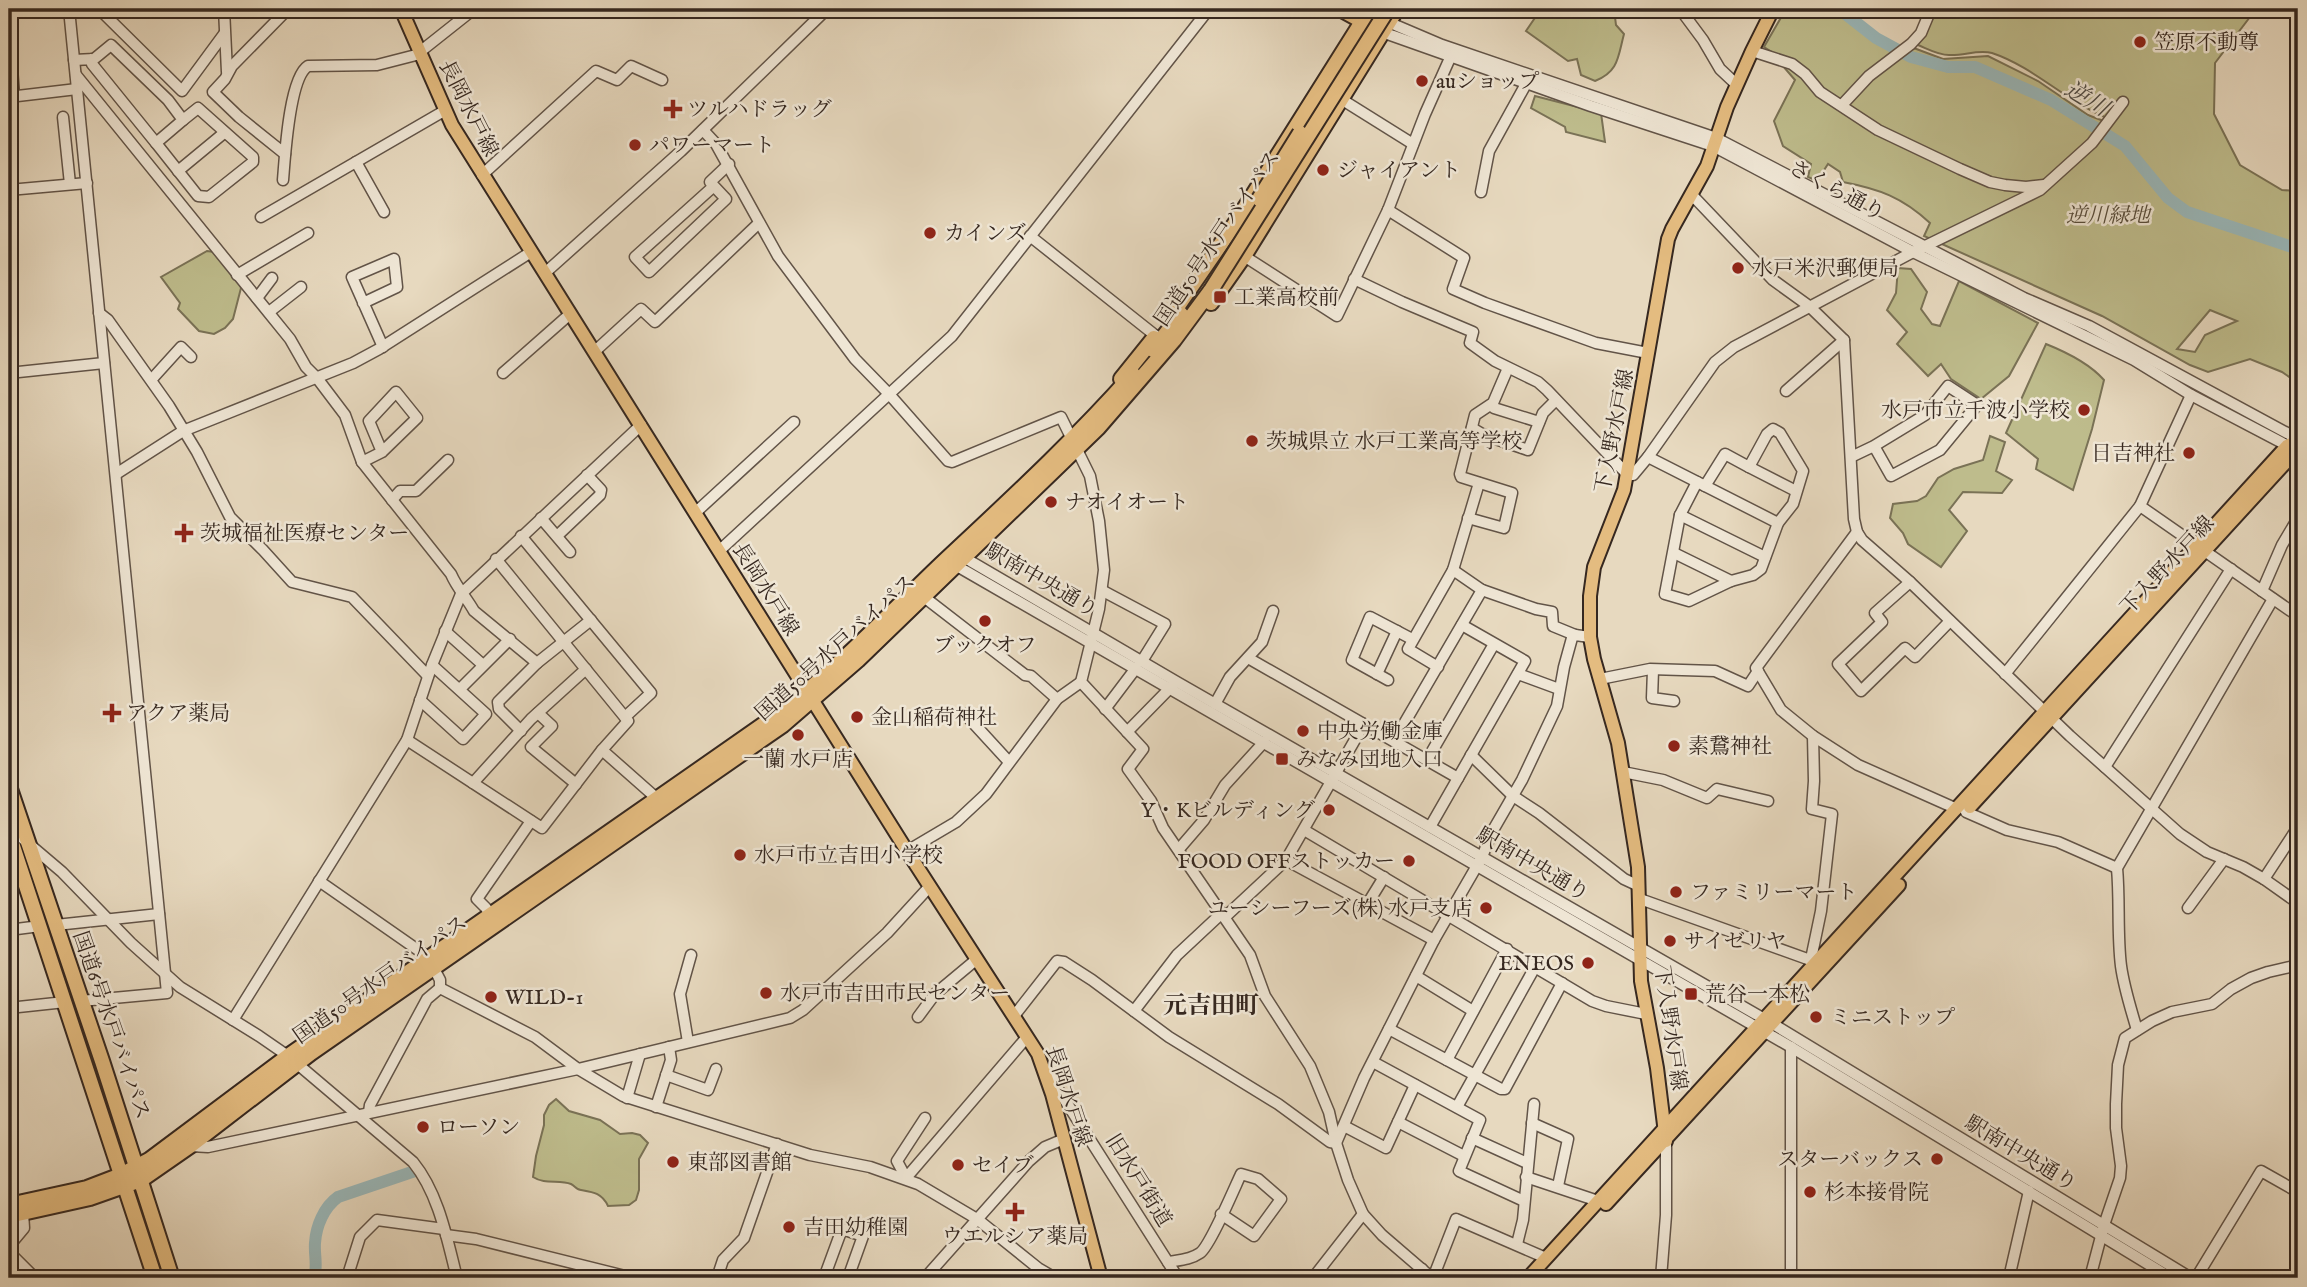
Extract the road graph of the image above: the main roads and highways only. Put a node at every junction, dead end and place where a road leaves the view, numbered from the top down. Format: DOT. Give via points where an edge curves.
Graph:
graph roads {
  1 [pos="401,9"];
  2 [pos="1338,9"];
  3 [pos="1397,9"];
  4 [pos="1773,9"];
  5 [pos="1367,12"];
  6 [pos="1386,21"];
  7 [pos="1207,288"];
  8 [pos="1104,413"];
  9 [pos="2296,446"];
  10 [pos="958,560"];
  11 [pos="810,696"];
  12 [pos="9,786"];
  13 [pos="662,803"];
  14 [pos="1962,811"];
  15 [pos="9,834"];
  16 [pos="431,962"];
  17 [pos="1765,1026"];
  18 [pos="292,1060"];
  19 [pos="1665,1126"];
  20 [pos="1666,1141"];
  21 [pos="139,1174"];
  22 [pos="123,1181"];
  23 [pos="9,1205"];
  24 [pos="16,1215"];
  25 [pos="1097,1277"];
  26 [pos="155,1278"];
  27 [pos="172,1278"];
  28 [pos="1528,1278"];
  29 [pos="1538,1278"];
  1 -- 11 [label="main road, 長岡水戸線" via="444,111 482,175"];
  2 -- 5 [label="main road, さくら通り"];
  3 -- 6 [label="highway"];
  4 -- 19 [label="main road, 下入野水戸線" via="1737,85 1707,166 1668,239 1621,502 1591,584 1590,637 1623,772 1640,892 1641,981"];
  5 -- 6 [label="main road, さくら通り"];
  5 -- 7 [label="highway, 国道50号水戸バイパス, bridge"];
  5 -- 8 [label="highway" via="1236,222"];
  6 -- 7 [label="highway, 国道50号水戸バイパス, bridge" via="1256,223"];
  6 -- 8 [label="highway" via="1244,256 1155,373 1124,404"];
  7 -- 8 [label="highway, 国道50号水戸バイパス" via="1174,340"];
  8 -- 10 [label="highway, 国道50号水戸バイパス"];
  9 -- 14 [label="main road, 下入野水戸線"];
  10 -- 11 [label="highway, 国道50号水戸バイパス"];
  10 -- 11 [label="highway, 国道50号水戸バイパス" via="924,597"];
  11 -- 13 [label="highway, 国道50号水戸バイパス" via="739,743"];
  11 -- 25 [label="main road, 長岡水戸線" via="1044,1067"];
  12 -- 21 [label="highway, 国道6号水戸バイパス"];
  13 -- 16 [label="highway, 国道50号水戸バイパス"];
  13 -- 16 [label="highway, 国道50号水戸バイパス" via="491,915"];
  14 -- 17 [label="main road, 下入野水戸線"];
  14 -- 17 [label="main road, 下入野水戸線" via="1813,961"];
  15 -- 22 [label="highway, 国道6号水戸バイパス"];
  16 -- 18 [label="highway, 国道50号水戸バイパス"];
  17 -- 19 [label="main road, 下入野水戸線"];
  17 -- 20 [label="main road, 下入野水戸線"];
  18 -- 21 [label="highway, 国道50号水戸バイパス" via="191,1130"];
  18 -- 21 [label="highway, 国道50号水戸バイパス" via="190,1146"];
  19 -- 20 [label="main road, 下入野水戸線"];
  19 -- 28 [label="main road, 下入野水戸線"];
  20 -- 29 [label="main road, 下入野水戸線"];
  21 -- 22 [label="highway"];
  21 -- 27 [label="highway, 国道6号水戸バイパス"];
  22 -- 23 [label="highway"];
  22 -- 24 [label="highway" via="71,1203"];
  22 -- 26 [label="highway, 国道6号水戸バイパス"];
}
